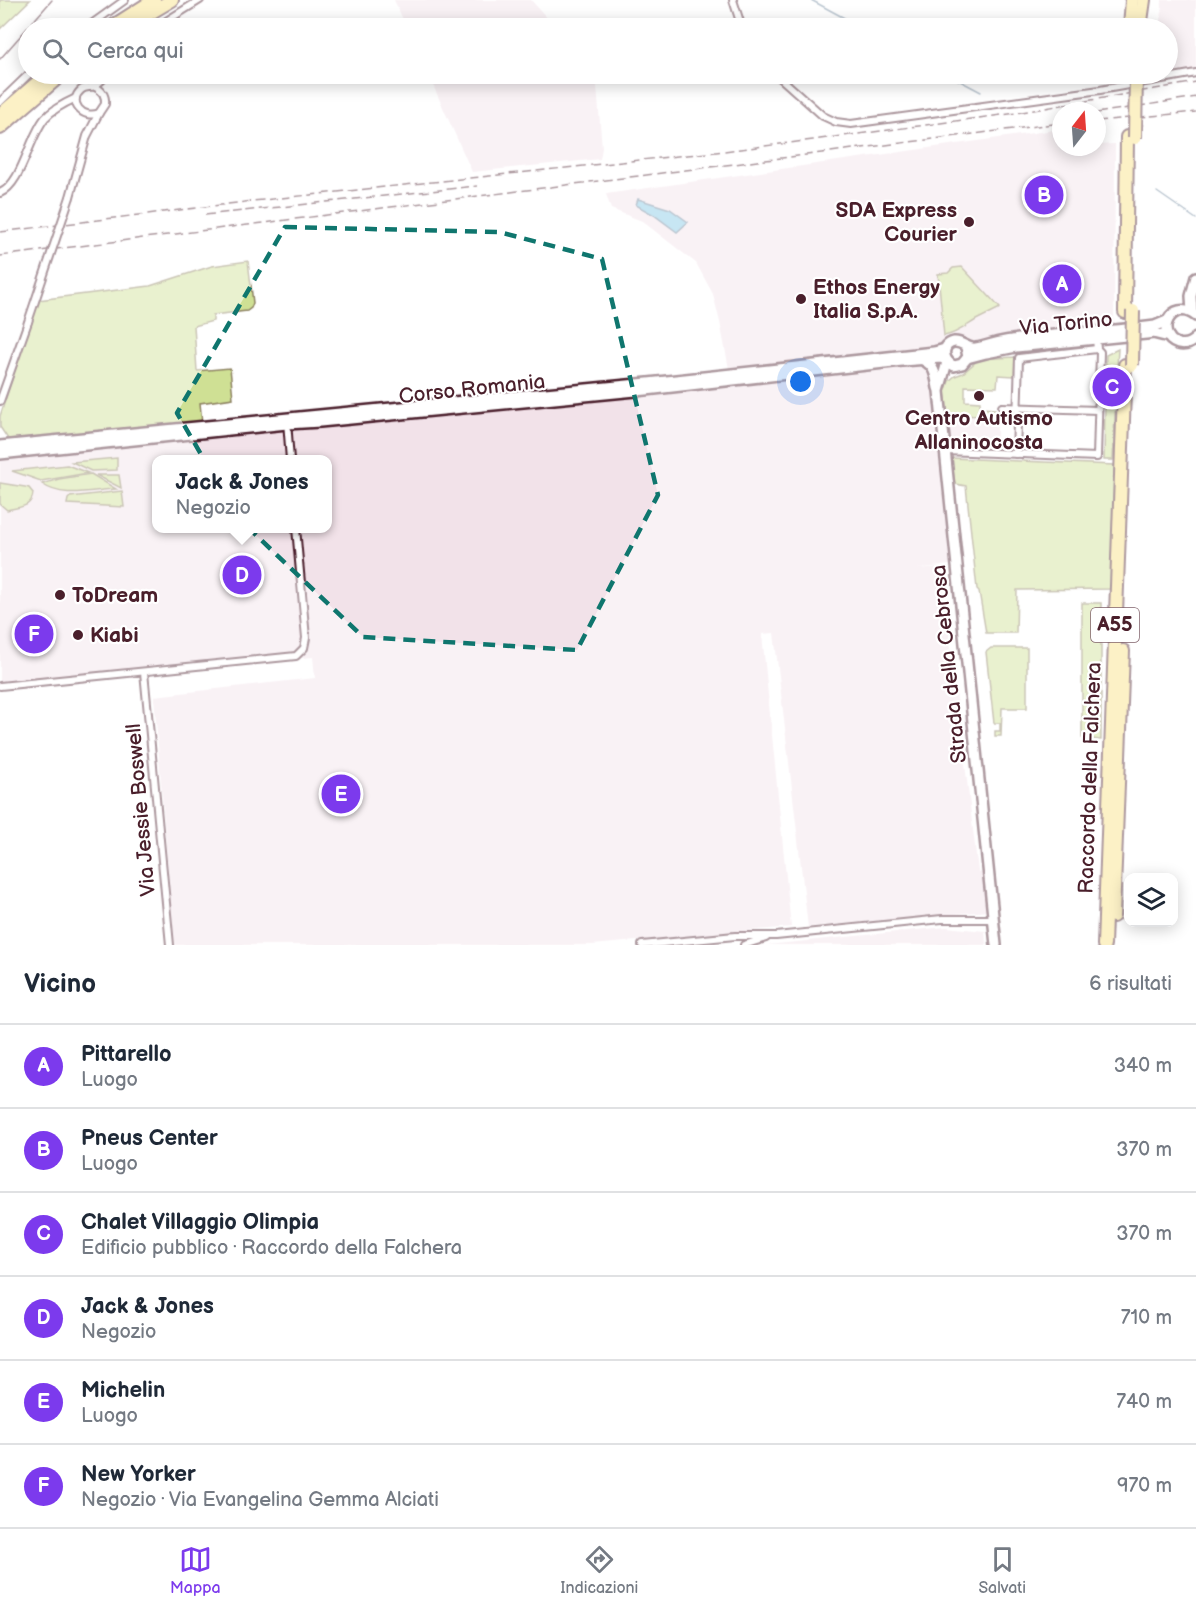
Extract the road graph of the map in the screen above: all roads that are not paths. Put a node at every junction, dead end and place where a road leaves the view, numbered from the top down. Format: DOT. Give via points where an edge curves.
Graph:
graph roads {
  1 [pos="125,0"];
  2 [pos="154,0"];
  3 [pos="172,0"];
  4 [pos="200,0"];
  5 [pos="733,0"];
  6 [pos="1125,0"];
  7 [pos="1132,0"];
  8 [pos="1140,0"];
  9 [pos="1144,0"];
  10 [pos="100,18"];
  11 [pos="126,18"];
  12 [pos="142,18"];
  13 [pos="171,18"];
  14 [pos="739,18"];
  15 [pos="1132,18"];
  16 [pos="1134,18"];
  17 [pos="1137,18"];
  18 [pos="1138,18"];
  19 [pos="1196,73"];
  20 [pos="1178,76"];
  21 [pos="19,84"];
  22 [pos="36,84"];
  23 [pos="51,84"];
  24 [pos="95,84"];
  25 [pos="102,84"];
  26 [pos="787,84"];
  27 [pos="1128,84"];
  28 [pos="1134,84"];
  29 [pos="1135,84"];
  30 [pos="93,86"];
  31 [pos="101,91"];
  32 [pos="76,98"];
  33 [pos="0,102"];
  34 [pos="58,107"];
  35 [pos="78,108"];
  36 [pos="99,112"];
  37 [pos="86,114"];
  38 [pos="0,115"];
  39 [pos="0,128"];
  40 [pos="87,136"];
  41 [pos="1130,154"];
  42 [pos="0,193"];
  43 [pos="1196,277"];
  44 [pos="1191,296"];
  45 [pos="1180,310"];
  46 [pos="1194,315"];
  47 [pos="1167,321"];
  48 [pos="1169,337"];
  49 [pos="1096,339"];
  50 [pos="1196,339"];
  51 [pos="966,347"];
  52 [pos="945,349"];
  53 [pos="1097,349"];
  54 [pos="967,358"];
  55 [pos="921,360"];
  56 [pos="946,361"];
  57 [pos="958,366"];
  58 [pos="942,380"];
  59 [pos="939,391"];
  60 [pos="0,401"];
  61 [pos="1002,406"];
  62 [pos="1017,407"];
  63 [pos="1098,410"];
  64 [pos="287,421"];
  65 [pos="0,446"];
  66 [pos="945,451"];
  67 [pos="0,454"];
  68 [pos="1016,454"];
  69 [pos="290,455"];
  70 [pos="296,533"];
  71 [pos="144,672"];
  72 [pos="0,686"];
  73 [pos="993,919"];
  74 [pos="776,936"];
  75 [pos="1110,944"];
  76 [pos="170,945"];
  77 [pos="642,945"];
  78 [pos="744,945"];
  79 [pos="996,945"];
  1 -- 10 [label="street"];
  2 -- 11 [label="highway"];
  3 -- 12 [label="highway"];
  4 -- 13 [label="street"];
  5 -- 14 [label="street"];
  6 -- 15 [label="highway"];
  7 -- 16 [label="highway"];
  8 -- 17 [label="highway"];
  9 -- 18 [label="highway"];
  19 -- 20 [label="street"];
  21 -- 33 [label="street"];
  22 -- 38 [label="highway"];
  23 -- 39 [label="highway"];
  24 -- 30 [label="street"];
  25 -- 31 [label="street"];
  26 -- 28 [label="street" via="823,116 851,124"];
  27 -- 41 [label="highway, Raccordo della Falchera / A55"];
  29 -- 41 [label="highway, Raccordo della Falchera / A55, bridge"];
  30 -- 31 [label="street"];
  30 -- 32 [label="street" via="80,90"];
  31 -- 36 [label="street" via="105,100"];
  32 -- 34 [label="street"];
  32 -- 35 [label="street"];
  34 -- 35 [label="street"];
  34 -- 42 [label="street" via="39,127 11,185"];
  35 -- 37 [label="street"];
  36 -- 37 [label="street"];
  36 -- 40 [label="street"];
  37 -- 40 [label="street"];
  40 -- 60 [label="street, bridge"];
  41 -- 75 [label="highway, Raccordo della Falchera / A55, bridge" via="1128,365"];
  43 -- 44 [label="main road"];
  44 -- 45 [label="main road"];
  44 -- 46 [label="main road"];
  45 -- 46 [label="main road"];
  45 -- 47 [label="main road"];
  47 -- 48 [label="main road"];
  47 -- 51 [label="main road, Via Torino" via="1155,326"];
  48 -- 49 [label="main road, Via Torino" via="1153,333"];
  48 -- 50 [label="main road, Via Torino" via="1182,345"];
  49 -- 53 [label="street"];
  49 -- 54 [label="main road, Via Torino" via="1004,349"];
  51 -- 52 [label="main road" via="954,342"];
  51 -- 54 [label="main road"];
  52 -- 56 [label="main road"];
  52 -- 64 [label="main road, Corso Romania"];
  53 -- 62 [label="street, Via Torino" via="1019,358"];
  53 -- 63 [label="street"];
  54 -- 57 [label="main road"];
  55 -- 56 [label="main road, Corso Romania"];
  55 -- 59 [label="main road" via="932,365"];
  55 -- 64 [label="main road, Corso Romania" via="646,390"];
  56 -- 57 [label="main road"];
  56 -- 58 [label="main road, Strada della Cebrosa"];
  57 -- 58 [label="main road"];
  58 -- 59 [label="main road, Strada della Cebrosa"];
  59 -- 66 [label="main road, Strada della Cebrosa"];
  61 -- 62 [label="street"];
  62 -- 63 [label="street"];
  62 -- 68 [label="street"];
  63 -- 68 [label="street" via="1097,457"];
  64 -- 65 [label="main road, Corso Romania"];
  64 -- 67 [label="main road, Corso Romania"];
  64 -- 69 [label="street"];
  66 -- 68 [label="street"];
  66 -- 73 [label="main road, Strada della Cebrosa"];
  70 -- 71 [label="street" via="306,638 302,652 290,658"];
  71 -- 72 [label="street"];
  71 -- 76 [label="street, Via Jessie Boswell"];
  73 -- 74 [label="street" via="942,919"];
  73 -- 79 [label="main road, Strada della Cebrosa"];
  74 -- 77 [label="street"];
  74 -- 78 [label="street"];
}
